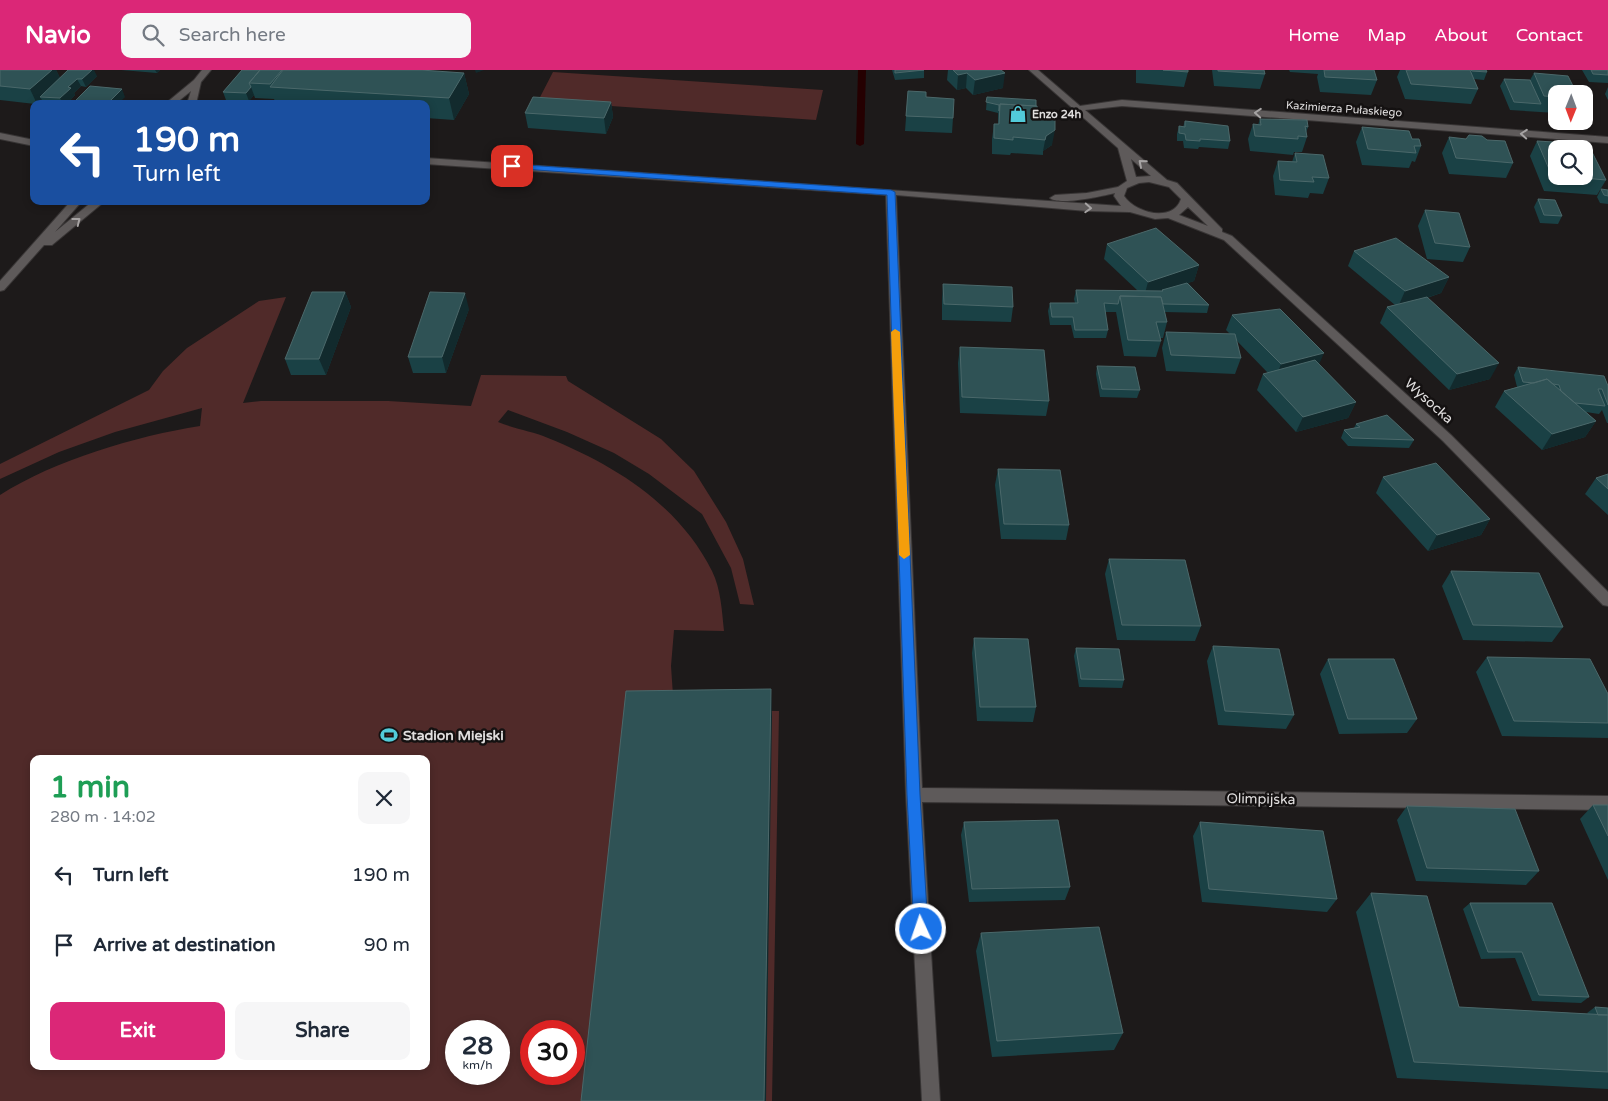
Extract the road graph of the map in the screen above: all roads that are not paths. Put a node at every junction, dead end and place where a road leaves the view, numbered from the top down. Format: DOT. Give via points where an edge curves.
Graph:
graph roads {
  1 [pos="207,70"];
  2 [pos="1033,70"];
  3 [pos="197,82"];
  4 [pos="174,100"];
  5 [pos="193,100"];
  6 [pos="1078,109"];
  7 [pos="30,134"];
  8 [pos="0,135"];
  9 [pos="1608,140"];
  10 [pos="30,142"];
  11 [pos="1122,145"];
  12 [pos="430,161"];
  13 [pos="1132,181"];
  14 [pos="1162,181"];
  15 [pos="1120,189"];
  16 [pos="891,192"];
  17 [pos="969,198"];
  18 [pos="1186,198"];
  19 [pos="74,205"];
  20 [pos="95,205"];
  21 [pos="1131,209"];
  22 [pos="1169,215"];
  23 [pos="1220,233"];
  24 [pos="26,261"];
  25 [pos="0,288"];
  26 [pos="1608,601"];
  27 [pos="914,795"];
  28 [pos="1608,803"];
  29 [pos="931,1101"];
  1 -- 3 [label="street"];
  2 -- 6 [label="street"];
  3 -- 4 [label="street"];
  3 -- 5 [label="street"];
  9 -- 6 [label="street, Kazimierza Pułaskiego, one-way" via="1122,103"];
  6 -- 11 [label="street"];
  7 -- 8 [label="street"];
  8 -- 10 [label="street"];
  11 -- 13 [label="street"];
  14 -- 11 [label="street, one-way"];
  12 -- 16 [label="street"];
  13 -- 14 [label="street"];
  13 -- 15 [label="street"];
  14 -- 18 [label="street" via="1178,188"];
  15 -- 17 [label="street" via="1070,198"];
  15 -- 21 [label="street" via="1120,199"];
  16 -- 17 [label="street"];
  16 -- 27 [label="street"];
  17 -- 21 [label="street, one-way"];
  18 -- 22 [label="street" via="1182,208"];
  18 -- 23 [label="street, Wysocka"];
  19 -- 24 [label="street"];
  24 -- 20 [label="street, one-way"];
  21 -- 22 [label="street" via="1150,215"];
  22 -- 23 [label="street, Wysocka"];
  23 -- 26 [label="street, Wysocka" via="1447,438"];
  24 -- 25 [label="street"];
  27 -- 28 [label="street, Olimpijska"];
  27 -- 29 [label="street"];
}
